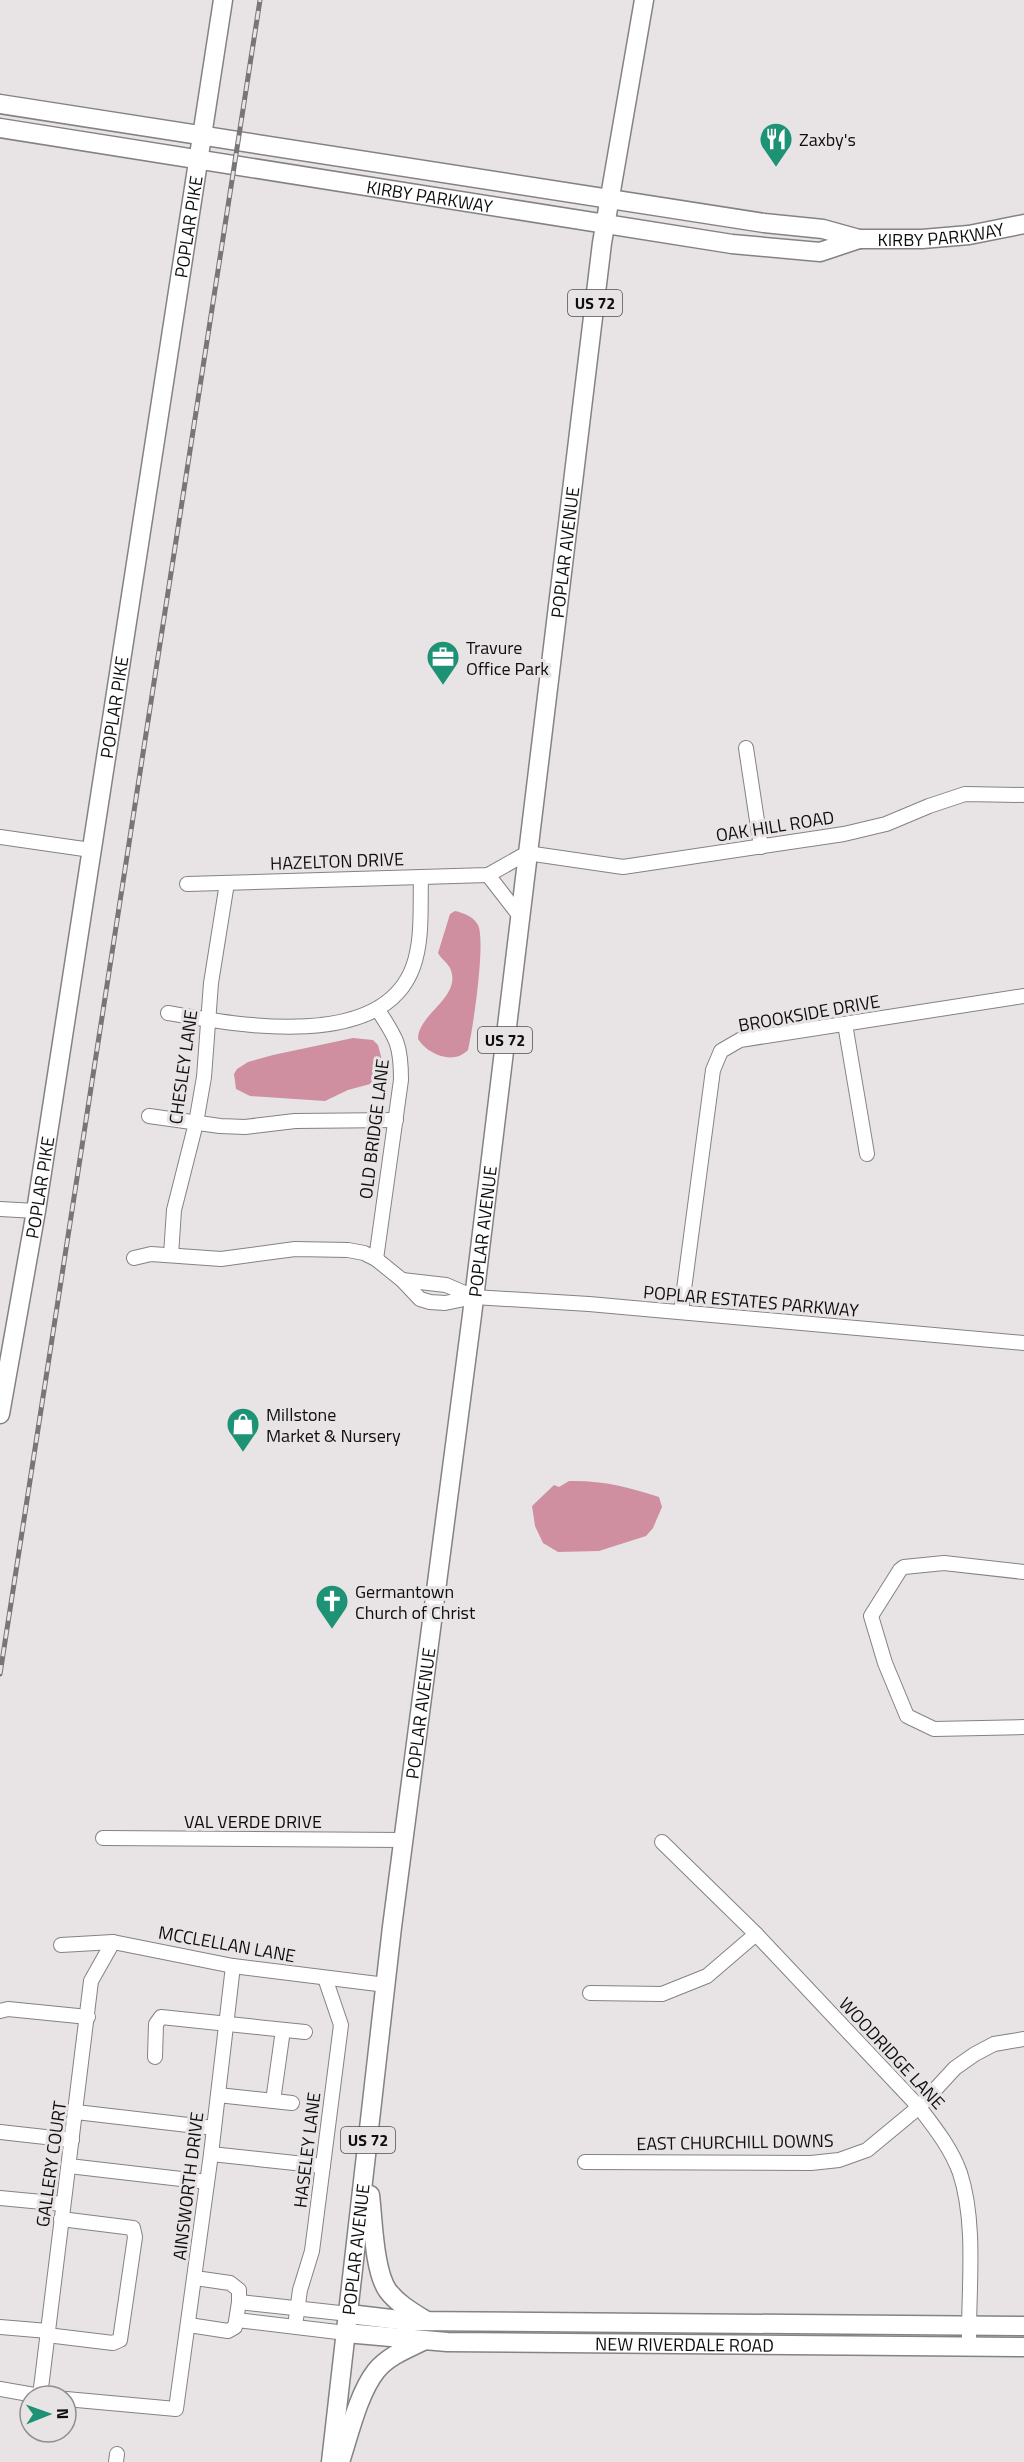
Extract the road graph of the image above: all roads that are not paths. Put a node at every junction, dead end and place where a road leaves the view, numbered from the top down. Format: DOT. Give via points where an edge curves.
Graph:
graph roads {
  1 [pos="223,0"];
  2 [pos="644,0"];
  3 [pos="0,104"];
  4 [pos="0,128"];
  5 [pos="202,137"];
  6 [pos="198,160"];
  7 [pos="608,198"];
  8 [pos="604,224"];
  9 [pos="1024,224"];
  10 [pos="859,239"];
  11 [pos="746,748"];
  12 [pos="1024,795"];
  13 [pos="0,837"];
  14 [pos="761,847"];
  15 [pos="91,850"];
  16 [pos="527,853"];
  17 [pos="488,875"];
  18 [pos="421,877"];
  19 [pos="227,883"];
  20 [pos="187,884"];
  21 [pos="519,915"];
  22 [pos="1024,996"];
  23 [pos="378,1010"];
  24 [pos="168,1013"];
  25 [pos="209,1020"];
  26 [pos="845,1024"];
  27 [pos="149,1116"];
  28 [pos="396,1120"];
  29 [pos="195,1123"];
  30 [pos="867,1154"];
  31 [pos="0,1209"];
  32 [pos="36,1211"];
  33 [pos="171,1256"];
  34 [pos="134,1258"];
  35 [pos="376,1259"];
  36 [pos="474,1297"];
  37 [pos="681,1312"];
  38 [pos="1024,1343"];
  39 [pos="0,1414"];
  40 [pos="1024,1572"];
  41 [pos="1024,1726"];
  42 [pos="103,1838"];
  43 [pos="404,1840"];
  44 [pos="662,1842"];
  45 [pos="756,1934"];
  46 [pos="113,1942"];
  47 [pos="62,1945"];
  48 [pos="233,1966"];
  49 [pos="325,1978"];
  50 [pos="386,1985"];
  51 [pos="590,1994"];
  52 [pos="0,2011"];
  53 [pos="88,2018"];
  54 [pos="228,2023"];
  55 [pos="283,2030"];
  56 [pos="305,2032"];
  57 [pos="1024,2038"];
  58 [pos="155,2057"];
  59 [pos="218,2095"];
  60 [pos="273,2101"];
  61 [pos="292,2103"];
  62 [pos="919,2107"];
  63 [pos="76,2112"];
  64 [pos="214,2128"];
  65 [pos="0,2132"];
  66 [pos="72,2140"];
  67 [pos="211,2154"];
  68 [pos="585,2162"];
  69 [pos="366,2164"];
  70 [pos="69,2166"];
  71 [pos="323,2166"];
  72 [pos="207,2182"];
  73 [pos="0,2198"];
  74 [pos="63,2204"];
  75 [pos="61,2219"];
  76 [pos="195,2278"];
  77 [pos="240,2302"];
  78 [pos="297,2309"];
  79 [pos="349,2314"];
  80 [pos="237,2320"];
  81 [pos="426,2321"];
  82 [pos="189,2325"];
  83 [pos="0,2326"];
  84 [pos="294,2326"];
  85 [pos="969,2326"];
  86 [pos="1024,2326"];
  87 [pos="47,2333"];
  88 [pos="346,2333"];
  89 [pos="425,2340"];
  90 [pos="969,2346"];
  91 [pos="1024,2347"];
  92 [pos="41,2384"];
  93 [pos="0,2389"];
  94 [pos="18,2392"];
  95 [pos="78,2400"];
  96 [pos="331,2462"];
  97 [pos="340,2462"];
  1 -- 5 [label="main road, POPLAR PIKE"];
  2 -- 7 [label="main road, POPLAR AVENUE / US 72"];
  3 -- 5 [label="main road, KIRBY PARKWAY"];
  4 -- 6 [label="main road, KIRBY PARKWAY"];
  5 -- 6 [label="main road, POPLAR PIKE"];
  5 -- 7 [label="main road, KIRBY PARKWAY"];
  6 -- 8 [label="main road, KIRBY PARKWAY"];
  6 -- 15 [label="main road, POPLAR PIKE"];
  7 -- 8 [label="main road, POPLAR AVENUE / US 72"];
  7 -- 10 [label="main road, KIRBY PARKWAY" via="823,229"];
  8 -- 10 [label="main road, KIRBY PARKWAY" via="800,252 820,252"];
  8 -- 16 [label="main road, POPLAR AVENUE / US 72"];
  9 -- 10 [label="main road, KIRBY PARKWAY" via="945,238"];
  11 -- 14 [label="street"];
  12 -- 14 [label="street, OAK HILL ROAD" via="965,794 886,824"];
  13 -- 15 [label="street"];
  14 -- 16 [label="street, OAK HILL ROAD" via="623,867"];
  15 -- 32 [label="main road, POPLAR PIKE"];
  16 -- 17 [label="street, HAZELTON DRIVE"];
  16 -- 21 [label="main road, POPLAR AVENUE / US 72"];
  17 -- 18 [label="street, HAZELTON DRIVE"];
  17 -- 21 [label="street"];
  18 -- 19 [label="street, HAZELTON DRIVE"];
  18 -- 23 [label="street" via="418,946 413,968 395,996"];
  19 -- 20 [label="street, HAZELTON DRIVE"];
  19 -- 25 [label="street, CHESLEY LANE"];
  21 -- 36 [label="main road, POPLAR AVENUE / US 72"];
  22 -- 26 [label="street, BROOKSIDE DRIVE"];
  23 -- 25 [label="street" via="352,1020 288,1026"];
  23 -- 28 [label="street, OLD BRIDGE LANE" via="401,1052"];
  24 -- 25 [label="street"];
  25 -- 29 [label="street, CHESLEY LANE"];
  26 -- 30 [label="street"];
  26 -- 37 [label="street, BROOKSIDE DRIVE" via="740,1040 721,1051 713,1070"];
  27 -- 29 [label="street"];
  28 -- 29 [label="street" via="295,1121 245,1126"];
  28 -- 35 [label="street, OLD BRIDGE LANE"];
  29 -- 33 [label="street, CHESLEY LANE" via="174,1210"];
  31 -- 32 [label="street"];
  32 -- 39 [label="main road, POPLAR PIKE"];
  33 -- 34 [label="street" via="151,1254"];
  33 -- 35 [label="street" via="221,1259 295,1249 348,1250"];
  35 -- 36 [label="street, POPLAR ESTATES PARKWAY" via="420,1299 445,1303"];
  36 -- 37 [label="street, POPLAR ESTATES PARKWAY"];
  36 -- 43 [label="main road, POPLAR AVENUE / US 72"];
  37 -- 38 [label="street, POPLAR ESTATES PARKWAY"];
  40 -- 41 [label="street" via="944,1563 909,1566 900,1570 871,1616 907,1716 934,1729"];
  42 -- 43 [label="street, VAL VERDE DRIVE"];
  43 -- 50 [label="main road, POPLAR AVENUE / US 72"];
  44 -- 45 [label="street, WOODRIDGE LANE"];
  45 -- 51 [label="street" via="707,1976 662,1994"];
  45 -- 62 [label="street, WOODRIDGE LANE"];
  46 -- 47 [label="street, MCCLELLAN LANE"];
  46 -- 48 [label="street, MCCLELLAN LANE"];
  46 -- 53 [label="street, GALLERY COURT" via="92,1981"];
  48 -- 49 [label="street, MCCLELLAN LANE"];
  48 -- 54 [label="street, AINSWORTH DRIVE"];
  49 -- 50 [label="street, MCCLELLAN LANE"];
  49 -- 71 [label="street, HASELEY LANE" via="341,2025"];
  50 -- 69 [label="main road, POPLAR AVENUE / US 72"];
  52 -- 53 [label="street"];
  53 -- 63 [label="street, GALLERY COURT"];
  54 -- 55 [label="street"];
  54 -- 58 [label="street" via="161,2017 156,2024"];
  54 -- 59 [label="street, AINSWORTH DRIVE"];
  55 -- 56 [label="street"];
  55 -- 60 [label="street"];
  57 -- 62 [label="street, EAST CHURCHILL DOWNS" via="994,2044 975,2054 955,2068"];
  59 -- 60 [label="street"];
  59 -- 64 [label="street, AINSWORTH DRIVE"];
  60 -- 61 [label="street"];
  62 -- 68 [label="street, EAST CHURCHILL DOWNS" via="867,2150 839,2160"];
  62 -- 85 [label="street, WOODRIDGE LANE" via="943,2137 967,2202"];
  63 -- 64 [label="street"];
  63 -- 66 [label="street, GALLERY COURT"];
  64 -- 67 [label="street, AINSWORTH DRIVE"];
  65 -- 66 [label="street"];
  66 -- 70 [label="street, GALLERY COURT"];
  67 -- 71 [label="street"];
  67 -- 72 [label="street, AINSWORTH DRIVE"];
  69 -- 79 [label="main road, POPLAR AVENUE / US 72"];
  69 -- 81 [label="main road" via="381,2277 406,2309"];
  70 -- 72 [label="street"];
  70 -- 74 [label="street, GALLERY COURT"];
  71 -- 78 [label="street, HASELEY LANE" via="312,2251"];
  72 -- 76 [label="street, AINSWORTH DRIVE"];
  73 -- 74 [label="street"];
  74 -- 75 [label="street, GALLERY COURT"];
  75 -- 87 [label="street, GALLERY COURT"];
  75 -- 87 [label="street" via="133,2229 135,2237 120,2340 113,2343"];
  76 -- 77 [label="street" via="230,2283 239,2290"];
  76 -- 82 [label="street, AINSWORTH DRIVE"];
  77 -- 78 [label="street"];
  77 -- 80 [label="street"];
  78 -- 79 [label="street"];
  78 -- 84 [label="street, HASELEY LANE"];
  79 -- 81 [label="main road, NEW RIVERDALE ROAD"];
  79 -- 88 [label="main road, POPLAR AVENUE / US 72"];
  80 -- 82 [label="street" via="228,2331"];
  80 -- 84 [label="street"];
  81 -- 85 [label="main road, NEW RIVERDALE ROAD"];
  82 -- 95 [label="street, AINSWORTH DRIVE" via="176,2409"];
  83 -- 87 [label="street"];
  84 -- 88 [label="street"];
  85 -- 86 [label="main road, NEW RIVERDALE ROAD"];
  85 -- 90 [label="street, WOODRIDGE LANE"];
  87 -- 92 [label="street, GALLERY COURT"];
  88 -- 89 [label="main road, NEW RIVERDALE ROAD"];
  88 -- 96 [label="main road, POPLAR AVENUE / US 72"];
  89 -- 90 [label="main road, NEW RIVERDALE ROAD"];
  89 -- 97 [label="main road" via="394,2355 376,2371 363,2395"];
  90 -- 91 [label="main road, NEW RIVERDALE ROAD"];
  93 -- 94 [label="street"];
}
